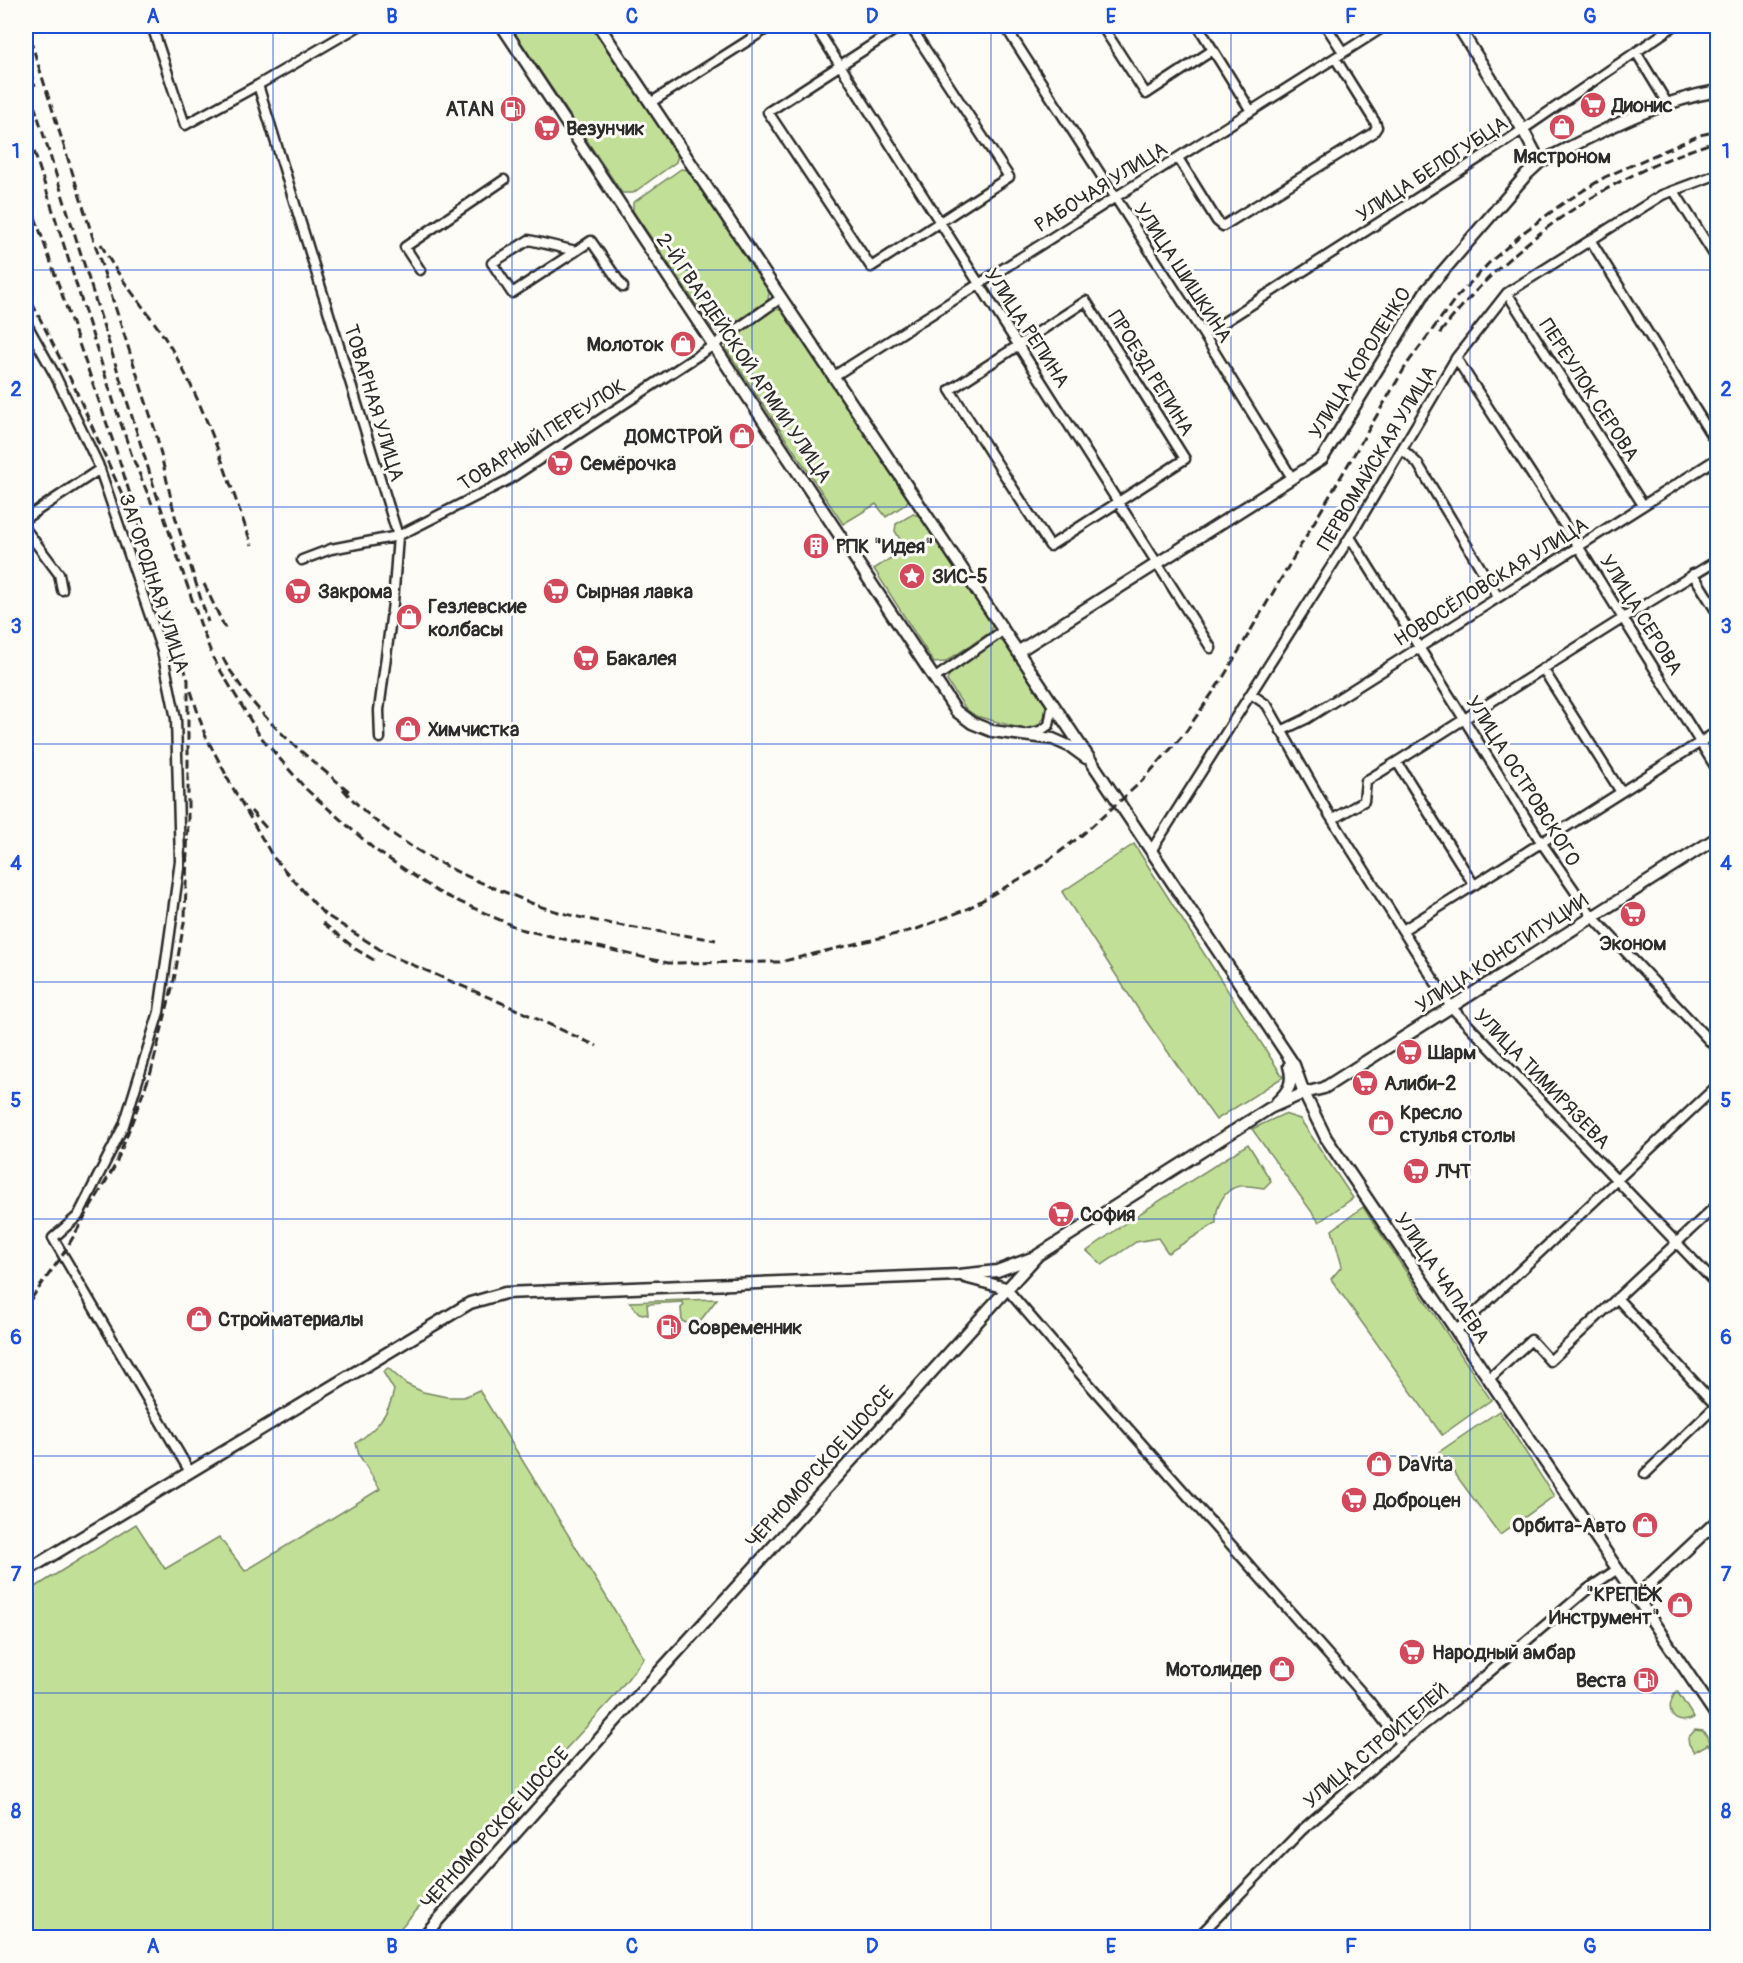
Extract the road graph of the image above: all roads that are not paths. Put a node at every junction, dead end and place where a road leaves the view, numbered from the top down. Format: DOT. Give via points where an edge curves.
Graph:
graph roads {
  1 [pos="152,26"];
  2 [pos="359,26"];
  3 [pos="502,26"];
  4 [pos="599,26"];
  5 [pos="771,26"];
  6 [pos="815,26"];
  7 [pos="901,26"];
  8 [pos="910,26"];
  9 [pos="1005,26"];
  10 [pos="1102,26"];
  11 [pos="1198,26"];
  12 [pos="1326,26"];
  13 [pos="1385,26"];
  14 [pos="1458,26"];
  15 [pos="1674,26"];
  16 [pos="1213,50"];
  17 [pos="1343,52"];
  18 [pos="1636,52"];
  19 [pos="1335,58"];
  20 [pos="840,65"];
  21 [pos="258,85"];
  22 [pos="1718,91"];
  23 [pos="650,103"];
  24 [pos="1667,103"];
  25 [pos="1251,111"];
  26 [pos="1523,130"];
  27 [pos="1178,158"];
  28 [pos="1540,162"];
  29 [pos="1718,174"];
  30 [pos="504,180"];
  31 [pos="1674,191"];
  32 [pos="1115,198"];
  33 [pos="940,222"];
  34 [pos="1591,240"];
  35 [pos="576,251"];
  36 [pos="1718,261"];
  37 [pos="420,270"];
  38 [pos="979,284"];
  39 [pos="623,287"];
  40 [pos="1507,293"];
  41 [pos="781,298"];
  42 [pos="26,322"];
  43 [pos="1204,335"];
  44 [pos="1018,344"];
  45 [pos="714,345"];
  46 [pos="1456,358"];
  47 [pos="834,376"];
  48 [pos="1718,447"];
  49 [pos="1402,449"];
  50 [pos="1718,458"];
  51 [pos="100,469"];
  52 [pos="1292,478"];
  53 [pos="1119,503"];
  54 [pos="1643,505"];
  55 [pos="26,518"];
  56 [pos="26,530"];
  57 [pos="398,536"];
  58 [pos="1350,537"];
  59 [pos="1578,546"];
  60 [pos="302,560"];
  61 [pos="1718,560"];
  62 [pos="1157,563"];
  63 [pos="1693,574"];
  64 [pos="62,590"];
  65 [pos="1498,597"];
  66 [pos="1718,614"];
  67 [pos="1622,617"];
  68 [pos="1004,630"];
  69 [pos="1420,647"];
  70 [pos="1211,648"];
  71 [pos="1019,651"];
  72 [pos="1544,669"];
  73 [pos="935,678"];
  74 [pos="1251,694"];
  75 [pos="1053,704"];
  76 [pos="1465,720"];
  77 [pos="1718,731"];
  78 [pos="1281,732"];
  79 [pos="1024,735"];
  80 [pos="380,738"];
  81 [pos="1700,741"];
  82 [pos="1397,762"];
  83 [pos="1096,766"];
  84 [pos="1718,771"];
  85 [pos="1620,792"];
  86 [pos="1333,819"];
  87 [pos="1718,837"];
  88 [pos="1541,842"];
  89 [pos="1151,850"];
  90 [pos="1474,885"];
  91 [pos="1592,916"];
  92 [pos="1402,930"];
  93 [pos="1451,1007"];
  94 [pos="1271,1030"];
  95 [pos="1718,1050"];
  96 [pos="1718,1085"];
  97 [pos="1304,1093"];
  98 [pos="1270,1108"];
  99 [pos="1616,1180"];
  100 [pos="1718,1204"];
  101 [pos="1676,1242"];
  102 [pos="1038,1255"];
  103 [pos="959,1275"];
  104 [pos="1718,1286"];
  105 [pos="1006,1288"];
  106 [pos="1617,1298"];
  107 [pos="1456,1331"];
  108 [pos="1489,1379"];
  109 [pos="1717,1405"];
  110 [pos="190,1472"];
  111 [pos="1645,1474"];
  112 [pos="1718,1520"];
  113 [pos="1616,1570"];
  114 [pos="26,1571"];
  115 [pos="1635,1598"];
  116 [pos="1718,1718"];
  117 [pos="1401,1743"];
  118 [pos="422,1938"];
  119 [pos="1197,1938"];
  1 -- 21 [label="street" via="185,125"];
  2 -- 21 [label="street"];
  3 -- 45 [label="main road, 2-Й ГВАРДЕЙСКОЙ АРМИИ УЛИЦА"];
  4 -- 23 [label="main road"];
  5 -- 23 [label="street"];
  6 -- 20 [label="street, УЛИЦА РЕПИНА"];
  7 -- 20 [label="street"];
  8 -- 33 [label="street" via="1009,177"];
  9 -- 32 [label="street, УЛИЦА ШИШКИНА"];
  10 -- 16 [label="street" via="1146,94"];
  11 -- 16 [label="street"];
  12 -- 17 [label="street"];
  13 -- 17 [label="street, РАБОЧАЯ УЛИЦА"];
  14 -- 26 [label="main road"];
  15 -- 18 [label="street, УЛИЦА БЕЛОГУБЦА"];
  16 -- 25 [label="street"];
  17 -- 19 [label="street, РАБОЧАЯ УЛИЦА"];
  18 -- 24 [label="street"];
  18 -- 26 [label="street, УЛИЦА БЕЛОГУБЦА"];
  19 -- 25 [label="street, РАБОЧАЯ УЛИЦА"];
  19 -- 27 [label="street" via="1375,122 1373,133 1224,226"];
  20 -- 33 [label="street, УЛИЦА РЕПИНА"];
  20 -- 33 [label="street" via="768,112 871,267"];
  21 -- 57 [label="street, ТОВАРНАЯ УЛИЦА"];
  22 -- 24 [label="main road, УЛИЦА КОРОЛЕНКО"];
  23 -- 41 [label="main road"];
  24 -- 28 [label="main road, УЛИЦА КОРОЛЕНКО"];
  25 -- 27 [label="street, РАБОЧАЯ УЛИЦА"];
  26 -- 28 [label="main road"];
  26 -- 43 [label="street, УЛИЦА БЕЛОГУБЦА"];
  27 -- 32 [label="street, РАБОЧАЯ УЛИЦА"];
  28 -- 52 [label="main road, УЛИЦА КОРОЛЕНКО" via="1425,292 1322,459"];
  29 -- 31 [label="street, ПЕРВОМАЙСКАЯ УЛИЦА"];
  30 -- 37 [label="street" via="405,247"];
  31 -- 34 [label="street, ПЕРВОМАЙСКАЯ УЛИЦА"];
  31 -- 36 [label="street"];
  32 -- 38 [label="street, РАБОЧАЯ УЛИЦА"];
  32 -- 43 [label="street, УЛИЦА ШИШКИНА"];
  33 -- 38 [label="street, УЛИЦА РЕПИНА"];
  34 -- 40 [label="street, ПЕРВОМАЙСКАЯ УЛИЦА"];
  34 -- 48 [label="street"];
  35 -- 35 [label="street" via="512,293 492,264 529,240"];
  35 -- 39 [label="street" via="591,241"];
  38 -- 44 [label="street, УЛИЦА РЕПИНА"];
  38 -- 47 [label="street, РАБОЧАЯ УЛИЦА"];
  40 -- 46 [label="street, ПЕРВОМАЙСКАЯ УЛИЦА"];
  40 -- 54 [label="street, ПЕРЕУЛОК СЕРОВА"];
  41 -- 45 [label="street, ТОВАРНЫЙ ПЕРЕУЛОК"];
  41 -- 47 [label="main road"];
  42 -- 51 [label="street, ЗАГОРОДНАЯ УЛИЦА"];
  43 -- 52 [label="street, УЛИЦА ШИШКИНА"];
  44 -- 53 [label="street, УЛИЦА РЕПИНА"];
  44 -- 53 [label="street, ПРОЕЗД РЕПИНА" via="1086,301 1185,459"];
  44 -- 53 [label="street, ПРОЕЗД РЕПИНА" via="950,390 1007,481 1050,546"];
  45 -- 57 [label="street, ТОВАРНЫЙ ПЕРЕУЛОК" via="507,480"];
  45 -- 73 [label="main road, 2-Й ГВАРДЕЙСКОЙ АРМИИ УЛИЦА"];
  46 -- 49 [label="street, ПЕРВОМАЙСКАЯ УЛИЦА"];
  46 -- 59 [label="street, УЛИЦА СЕРОВА"];
  47 -- 68 [label="main road"];
  49 -- 58 [label="street, ПЕРВОМАЙСКАЯ УЛИЦА"];
  49 -- 65 [label="street" via="1418,464"];
  50 -- 54 [label="street, НОВОСЁЛОВСКАЯ УЛИЦА"];
  51 -- 55 [label="street"];
  51 -- 110 [label="street, ЗАГОРОДНАЯ УЛИЦА" via="161,648 176,719 180,861 159,1012 124,1125 78,1216 53,1238"];
  52 -- 62 [label="main road, УЛИЦА КОРОЛЕНКО"];
  53 -- 62 [label="street, УЛИЦА РЕПИНА"];
  54 -- 59 [label="street, НОВОСЁЛОВСКАЯ УЛИЦА"];
  56 -- 64 [label="street" via="59,574"];
  57 -- 60 [label="street, ТОВАРНЫЙ ПЕРЕУЛОК" via="331,549"];
  57 -- 80 [label="street, ТОВАРНАЯ УЛИЦА" via="379,710"];
  58 -- 69 [label="street, УЛИЦА ОСТРОВСКОГО"];
  58 -- 74 [label="street, ПЕРВОМАЙСКАЯ УЛИЦА"];
  59 -- 65 [label="street, НОВОСЁЛОВСКАЯ УЛИЦА"];
  59 -- 67 [label="street, УЛИЦА СЕРОВА"];
  61 -- 63 [label="street"];
  62 -- 70 [label="street, УЛИЦА РЕПИНА"];
  62 -- 71 [label="main road, УЛИЦА КОРОЛЕНКО"];
  63 -- 66 [label="street"];
  63 -- 67 [label="street"];
  65 -- 69 [label="street, НОВОСЁЛОВСКАЯ УЛИЦА"];
  67 -- 72 [label="street"];
  67 -- 81 [label="street, УЛИЦА СЕРОВА"];
  68 -- 71 [label="main road"];
  68 -- 73 [label="street"];
  69 -- 76 [label="street, УЛИЦА ОСТРОВСКОГО"];
  69 -- 78 [label="street, НОВОСЁЛОВСКАЯ УЛИЦА"];
  71 -- 75 [label="main road"];
  72 -- 76 [label="street"];
  72 -- 85 [label="street"];
  73 -- 79 [label="main road, 2-Й ГВАРДЕЙСКОЙ АРМИИ УЛИЦА" via="956,711 972,723 992,731"];
  74 -- 78 [label="street, УЛИЦА ТИМИРЯЗЕВА" via="1267,705"];
  74 -- 89 [label="street, ПЕРВОМАЙСКАЯ УЛИЦА"];
  75 -- 79 [label="street" via="1049,725"];
  75 -- 83 [label="main road, УЛИЦА ЧАПАЕВА"];
  76 -- 82 [label="street"];
  76 -- 88 [label="street, УЛИЦА ОСТРОВСКОГО"];
  77 -- 81 [label="street"];
  78 -- 86 [label="street, УЛИЦА ТИМИРЯЗЕВА"];
  79 -- 83 [label="main road" via="1053,739"];
  81 -- 84 [label="street, УЛИЦА СЕРОВА"];
  81 -- 85 [label="street"];
  82 -- 86 [label="street" via="1366,782 1364,801"];
  82 -- 90 [label="street"];
  83 -- 89 [label="main road, УЛИЦА ЧАПАЕВА"];
  85 -- 88 [label="street"];
  86 -- 92 [label="street, УЛИЦА ТИМИРЯЗЕВА"];
  87 -- 91 [label="main road, УЛИЦА КОНСТИТУЦИИ"];
  88 -- 90 [label="street"];
  88 -- 91 [label="street, УЛИЦА ОСТРОВСКОГО"];
  89 -- 94 [label="main road, УЛИЦА ЧАПАЕВА"];
  90 -- 92 [label="street"];
  91 -- 93 [label="main road, УЛИЦА КОНСТИТУЦИИ"];
  91 -- 95 [label="street, УЛИЦА ОСТРОВСКОГО"];
  92 -- 93 [label="street, УЛИЦА ТИМИРЯЗЕВА"];
  93 -- 97 [label="main road, УЛИЦА КОНСТИТУЦИИ" via="1324,1088"];
  93 -- 99 [label="street, УЛИЦА ТИМИРЯЗЕВА"];
  94 -- 97 [label="main road, УЛИЦА ЧАПАЕВА" via="1294,1065"];
  94 -- 98 [label="main road" via="1292,1078 1286,1094"];
  96 -- 99 [label="street"];
  97 -- 98 [label="main road, ЧЕРНОМОРСКОЕ ШОССЕ"];
  97 -- 107 [label="main road, УЛИЦА ЧАПАЕВА" via="1326,1137"];
  98 -- 102 [label="main road, ЧЕРНОМОРСКОЕ ШОССЕ"];
  99 -- 101 [label="street, УЛИЦА ТИМИРЯЗЕВА"];
  99 -- 107 [label="street"];
  100 -- 101 [label="street"];
  101 -- 104 [label="street, УЛИЦА ТИМИРЯЗЕВА"];
  101 -- 106 [label="street"];
  102 -- 103 [label="main road" via="997,1271"];
  102 -- 105 [label="main road, ЧЕРНОМОРСКОЕ ШОССЕ"];
  103 -- 105 [label="main road"];
  103 -- 110 [label="main road" via="505,1293 470,1303"];
  105 -- 117 [label="street" via="1362,1692"];
  105 -- 118 [label="main road, ЧЕРНОМОРСКОЕ ШОССЕ"];
  106 -- 108 [label="street" via="1550,1360 1531,1340"];
  106 -- 109 [label="street"];
  107 -- 108 [label="main road, УЛИЦА ЧАПАЕВА"];
  108 -- 113 [label="main road, УЛИЦА ЧАПАЕВА"];
  109 -- 111 [label="street"];
  110 -- 114 [label="main road"];
  112 -- 115 [label="main road"];
  113 -- 115 [label="main road, УЛИЦА ЧАПАЕВА"];
  113 -- 117 [label="street, УЛИЦА СТРОИТЕЛЕЙ"];
  115 -- 116 [label="main road, УЛИЦА ЧАПАЕВА"];
  117 -- 119 [label="street, УЛИЦА СТРОИТЕЛЕЙ" via="1302,1830"];
}
